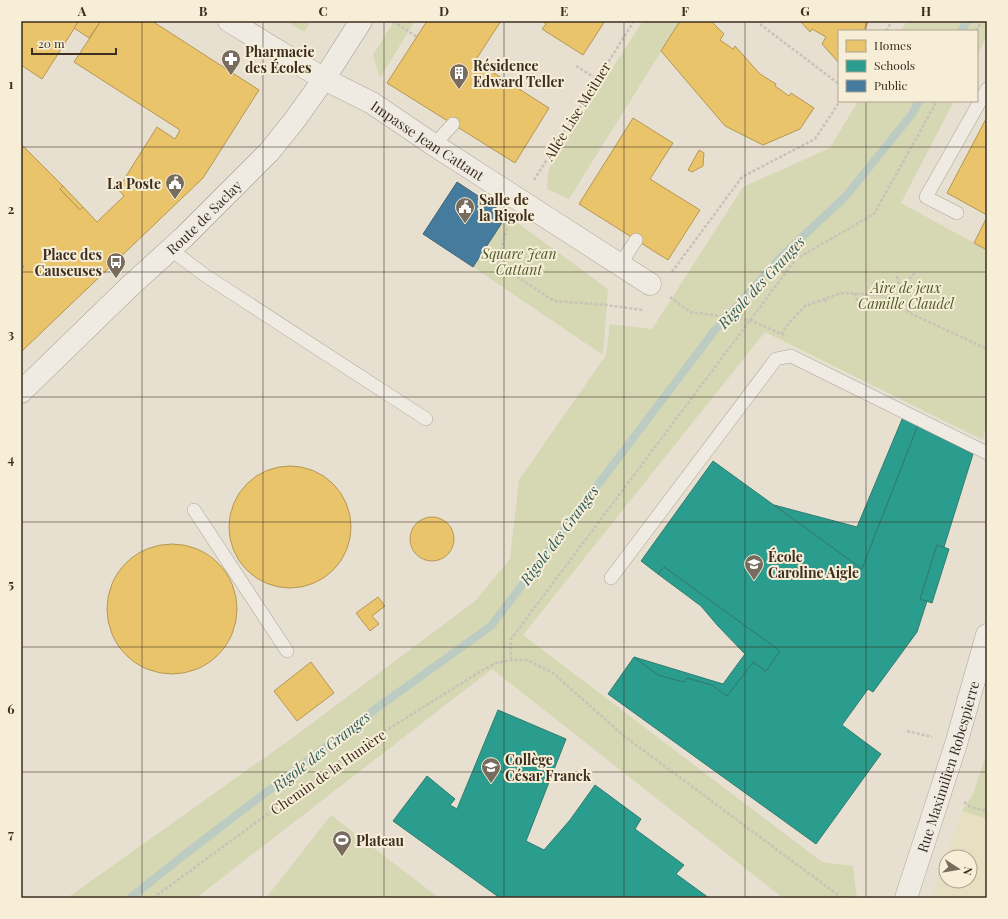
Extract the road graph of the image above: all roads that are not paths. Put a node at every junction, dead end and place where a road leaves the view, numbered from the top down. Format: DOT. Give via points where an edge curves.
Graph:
graph roads {
  1 [pos="229,21"];
  2 [pos="361,21"];
  3 [pos="324,79"];
  4 [pos="987,89"];
  5 [pos="453,124"];
  6 [pos="434,145"];
  7 [pos="957,213"];
  8 [pos="636,240"];
  9 [pos="170,249"];
  10 [pos="620,265"];
  11 [pos="659,281"];
  12 [pos="21,392"];
  13 [pos="426,419"];
  14 [pos="987,453"];
  15 [pos="194,510"];
  16 [pos="611,578"];
  17 [pos="987,635"];
  18 [pos="287,651"];
  19 [pos="906,898"];
  1 -- 3 [label="street, Impasse Jean Cattant"];
  2 -- 3 [label="street, Route de Saclay"];
  3 -- 6 [label="street, Impasse Jean Cattant" via="372,103"];
  3 -- 9 [label="street, Route de Saclay" via="269,152"];
  4 -- 7 [label="lane" via="926,197"];
  5 -- 6 [label="lane"];
  6 -- 10 [label="street, Impasse Jean Cattant"];
  8 -- 10 [label="lane"];
  9 -- 12 [label="street, Route de Saclay"];
  9 -- 13 [label="lane" via="206,276"];
  10 -- 11 [label="street, Impasse Jean Cattant"];
  14 -- 16 [label="lane" via="791,356 776,359"];
  15 -- 18 [label="lane"];
  17 -- 19 [label="street, Rue Maximilien Robespierre" via="956,744"];
}
